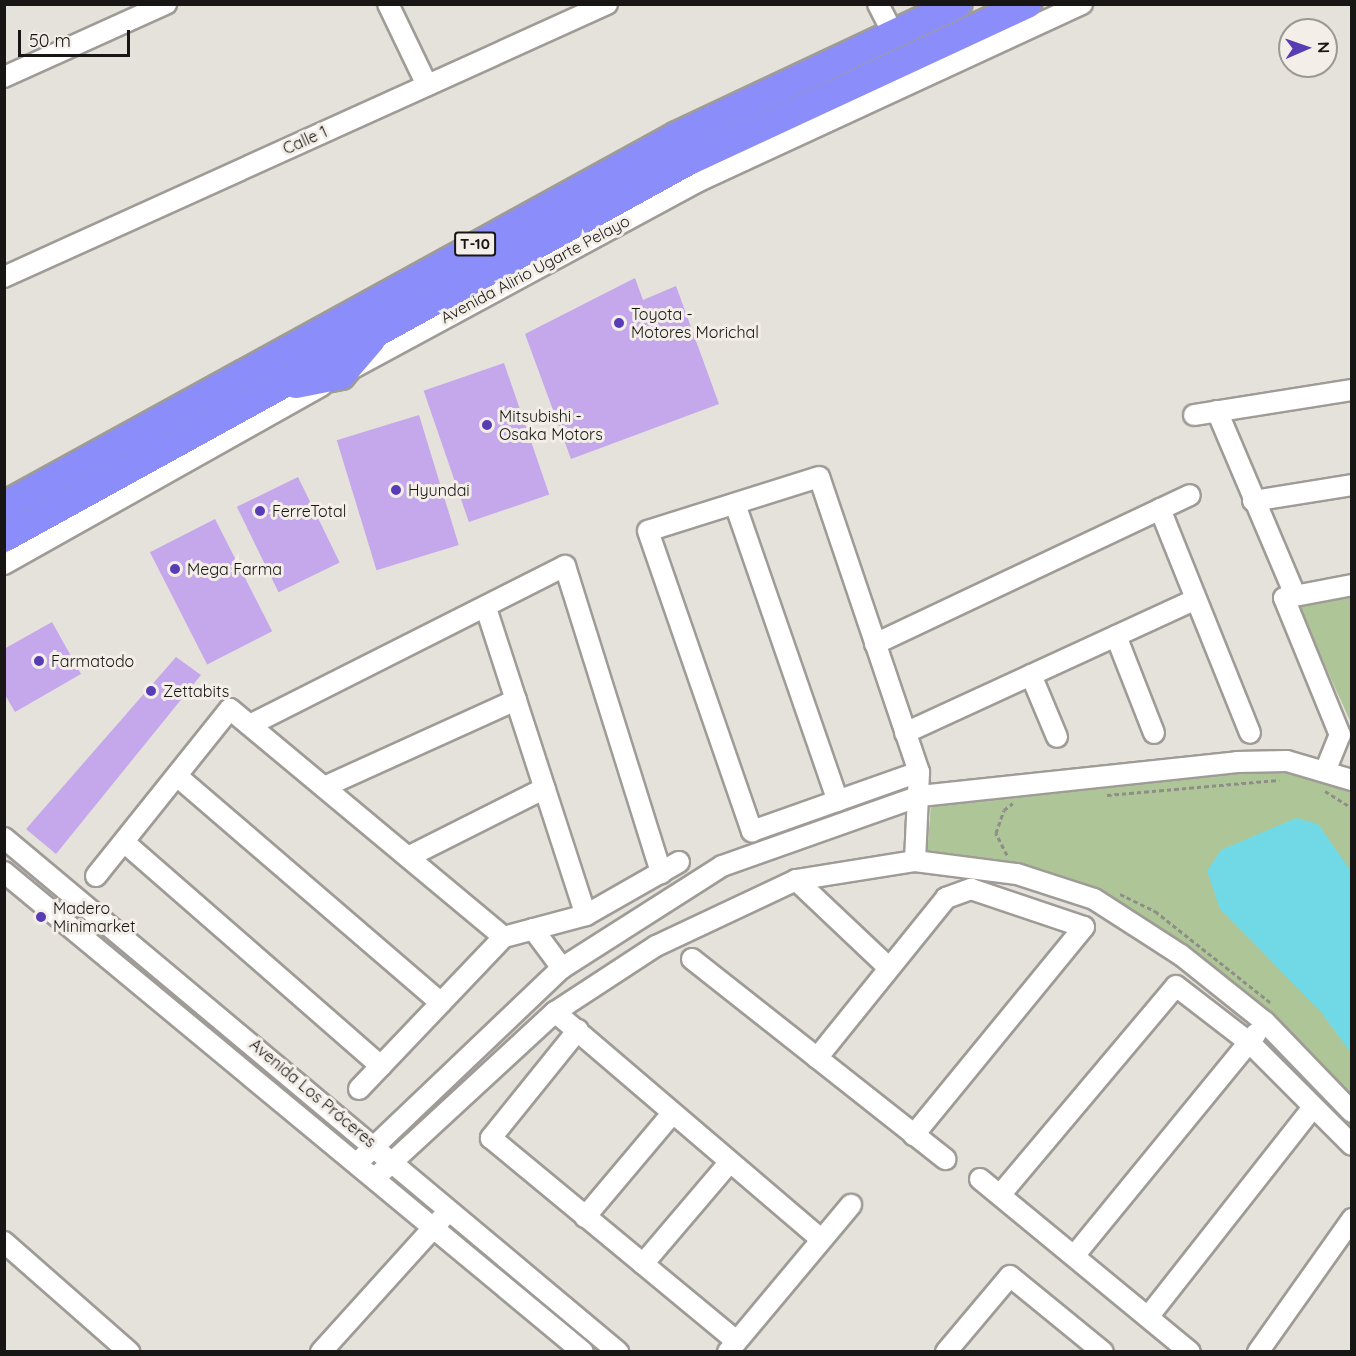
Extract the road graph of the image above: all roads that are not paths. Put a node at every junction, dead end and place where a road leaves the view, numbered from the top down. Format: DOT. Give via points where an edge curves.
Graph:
graph roads {
  1 [pos="166,4"];
  2 [pos="388,4"];
  3 [pos="607,4"];
  4 [pos="878,4"];
  5 [pos="958,4"];
  6 [pos="1027,4"];
  7 [pos="1082,4"];
  8 [pos="893,33"];
  9 [pos="4,77"];
  10 [pos="427,85"];
  11 [pos="4,277"];
  12 [pos="382,327"];
  13 [pos="341,375"];
  14 [pos="268,389"];
  15 [pos="1352,390"];
  16 [pos="1217,411"];
  17 [pos="1194,415"];
  18 [pos="1352,485"];
  19 [pos="1190,495"];
  20 [pos="1253,501"];
  21 [pos="735,504"];
  22 [pos="4,506"];
  23 [pos="1160,509"];
  24 [pos="4,538"];
  25 [pos="4,564"];
  26 [pos="1352,585"];
  27 [pos="1294,595"];
  28 [pos="1196,598"];
  29 [pos="486,608"];
  30 [pos="1116,636"];
  31 [pos="875,644"];
  32 [pos="1031,675"];
  33 [pos="516,700"];
  34 [pos="250,725"];
  35 [pos="906,733"];
  36 [pos="1154,733"];
  37 [pos="1250,733"];
  38 [pos="1057,737"];
  39 [pos="1346,737"];
  40 [pos="919,772"];
  41 [pos="177,776"];
  42 [pos="1322,778"];
  43 [pos="1352,780"];
  44 [pos="324,786"];
  45 [pos="545,788"];
  46 [pos="920,796"];
  47 [pos="838,801"];
  48 [pos="124,842"];
  49 [pos="12,844"];
  50 [pos="408,857"];
  51 [pos="915,861"];
  52 [pos="679,862"];
  53 [pos="4,870"];
  54 [pos="661,873"];
  55 [pos="96,876"];
  56 [pos="796,880"];
  57 [pos="586,915"];
  58 [pos="533,929"];
  59 [pos="504,937"];
  60 [pos="692,959"];
  61 [pos="887,966"];
  62 [pos="562,968"];
  63 [pos="441,1003"];
  64 [pos="555,1012"];
  65 [pos="1265,1022"];
  66 [pos="578,1030"];
  67 [pos="1250,1043"];
  68 [pos="817,1058"];
  69 [pos="381,1066"];
  70 [pos="359,1089"];
  71 [pos="1313,1107"];
  72 [pos="1352,1112"];
  73 [pos="671,1115"];
  74 [pos="914,1135"];
  75 [pos="375,1144"];
  76 [pos="1352,1145"];
  77 [pos="945,1159"];
  78 [pos="392,1160"];
  79 [pos="357,1163"];
  80 [pos="729,1163"];
  81 [pos="375,1178"];
  82 [pos="980,1179"];
  83 [pos="1000,1195"];
  84 [pos="851,1205"];
  85 [pos="450,1209"];
  86 [pos="585,1217"];
  87 [pos="1352,1219"];
  88 [pos="434,1226"];
  89 [pos="821,1239"];
  90 [pos="4,1242"];
  91 [pos="1074,1256"];
  92 [pos="643,1264"];
  93 [pos="1148,1317"];
  94 [pos="732,1346"];
  95 [pos="129,1352"];
  96 [pos="321,1352"];
  97 [pos="583,1352"];
  98 [pos="618,1352"];
  99 [pos="946,1352"];
  100 [pos="1103,1352"];
  101 [pos="1190,1352"];
  102 [pos="1258,1352"];
  1 -- 9 [label="street"];
  2 -- 10 [label="street"];
  3 -- 10 [label="street, Calle 1"];
  4 -- 8 [label="street"];
  5 -- 8 [label="highway, T-10"];
  6 -- 12 [label="highway, Avenida Alirio Ugarte Pelayo / T-10" via="689,161"];
  7 -- 13 [label="street, Avenida Alirio Ugarte Pelayo" via="699,181"];
  8 -- 22 [label="highway, T-10" via="677,136"];
  10 -- 11 [label="street, Calle 1"];
  12 -- 13 [label="highway"];
  12 -- 14 [label="highway, Avenida Alirio Ugarte Pelayo / T-10"];
  13 -- 14 [label="highway"];
  13 -- 25 [label="street, Avenida Alirio Ugarte Pelayo"];
  14 -- 24 [label="highway, Avenida Alirio Ugarte Pelayo / T-10"];
  15 -- 16 [label="street"];
  16 -- 17 [label="street"];
  16 -- 20 [label="street"];
  18 -- 20 [label="street"];
  19 -- 23 [label="street"];
  20 -- 27 [label="street"];
  21 -- 31 [label="street" via="819,477"];
  21 -- 47 [label="street"];
  21 -- 47 [label="street" via="648,531 752,831"];
  23 -- 28 [label="street"];
  23 -- 31 [label="street"];
  26 -- 27 [label="street"];
  27 -- 39 [label="street" via="1284,598"];
  28 -- 30 [label="street"];
  28 -- 37 [label="street"];
  29 -- 33 [label="street"];
  29 -- 34 [label="street"];
  29 -- 54 [label="street" via="565,566"];
  30 -- 32 [label="street"];
  30 -- 36 [label="street"];
  31 -- 35 [label="street"];
  32 -- 35 [label="street"];
  32 -- 38 [label="street"];
  33 -- 44 [label="street"];
  33 -- 45 [label="street"];
  34 -- 41 [label="street" via="230,709"];
  34 -- 44 [label="street"];
  35 -- 40 [label="street"];
  39 -- 42 [label="street"];
  40 -- 46 [label="street"];
  40 -- 47 [label="street"];
  41 -- 48 [label="street"];
  41 -- 63 [label="street"];
  42 -- 43 [label="street"];
  42 -- 46 [label="street" via="1287,761 1238,762"];
  44 -- 50 [label="street"];
  45 -- 50 [label="street"];
  45 -- 57 [label="street"];
  46 -- 51 [label="street"];
  46 -- 62 [label="street" via="722,866"];
  48 -- 55 [label="street"];
  48 -- 69 [label="street"];
  49 -- 53 [label="street"];
  49 -- 75 [label="street, Avenida Los Próceres"];
  50 -- 59 [label="street"];
  51 -- 56 [label="street"];
  51 -- 65 [label="street" via="1017,874 1094,899 1181,955"];
  52 -- 54 [label="street"];
  53 -- 79 [label="street, Avenida Los Próceres"];
  54 -- 57 [label="street"];
  56 -- 61 [label="street"];
  56 -- 64 [label="street" via="656,946"];
  57 -- 58 [label="street"];
  58 -- 59 [label="street"];
  58 -- 62 [label="street"];
  59 -- 63 [label="street"];
  60 -- 68 [label="street"];
  61 -- 68 [label="street"];
  61 -- 74 [label="street" via="946,898 971,889 1083,927"];
  62 -- 75 [label="street"];
  63 -- 69 [label="street"];
  64 -- 66 [label="street"];
  64 -- 78 [label="street"];
  65 -- 67 [label="street"];
  65 -- 72 [label="street"];
  66 -- 73 [label="street"];
  66 -- 86 [label="street" via="491,1138"];
  67 -- 71 [label="street"];
  67 -- 83 [label="street" via="1176,986"];
  67 -- 91 [label="street"];
  68 -- 74 [label="street"];
  69 -- 70 [label="street"];
  71 -- 76 [label="street"];
  71 -- 93 [label="street"];
  73 -- 80 [label="street"];
  73 -- 86 [label="street"];
  74 -- 77 [label="street"];
  75 -- 78 [label="street, Avenida Los Próceres"];
  75 -- 79 [label="street"];
  78 -- 81 [label="street"];
  78 -- 85 [label="street, Avenida Los Próceres"];
  79 -- 81 [label="street, Avenida Los Próceres"];
  80 -- 89 [label="street"];
  80 -- 92 [label="street"];
  81 -- 88 [label="street, Avenida Los Próceres"];
  82 -- 83 [label="street"];
  83 -- 91 [label="street"];
  84 -- 89 [label="street"];
  85 -- 88 [label="street"];
  85 -- 98 [label="street, Avenida Los Próceres"];
  86 -- 92 [label="street"];
  87 -- 102 [label="street"];
  88 -- 96 [label="street"];
  88 -- 97 [label="street, Avenida Los Próceres"];
  89 -- 94 [label="street"];
  90 -- 95 [label="street"];
  91 -- 93 [label="street"];
  92 -- 94 [label="street"];
  93 -- 101 [label="street"];
  99 -- 100 [label="street" via="1010,1276"];
}
